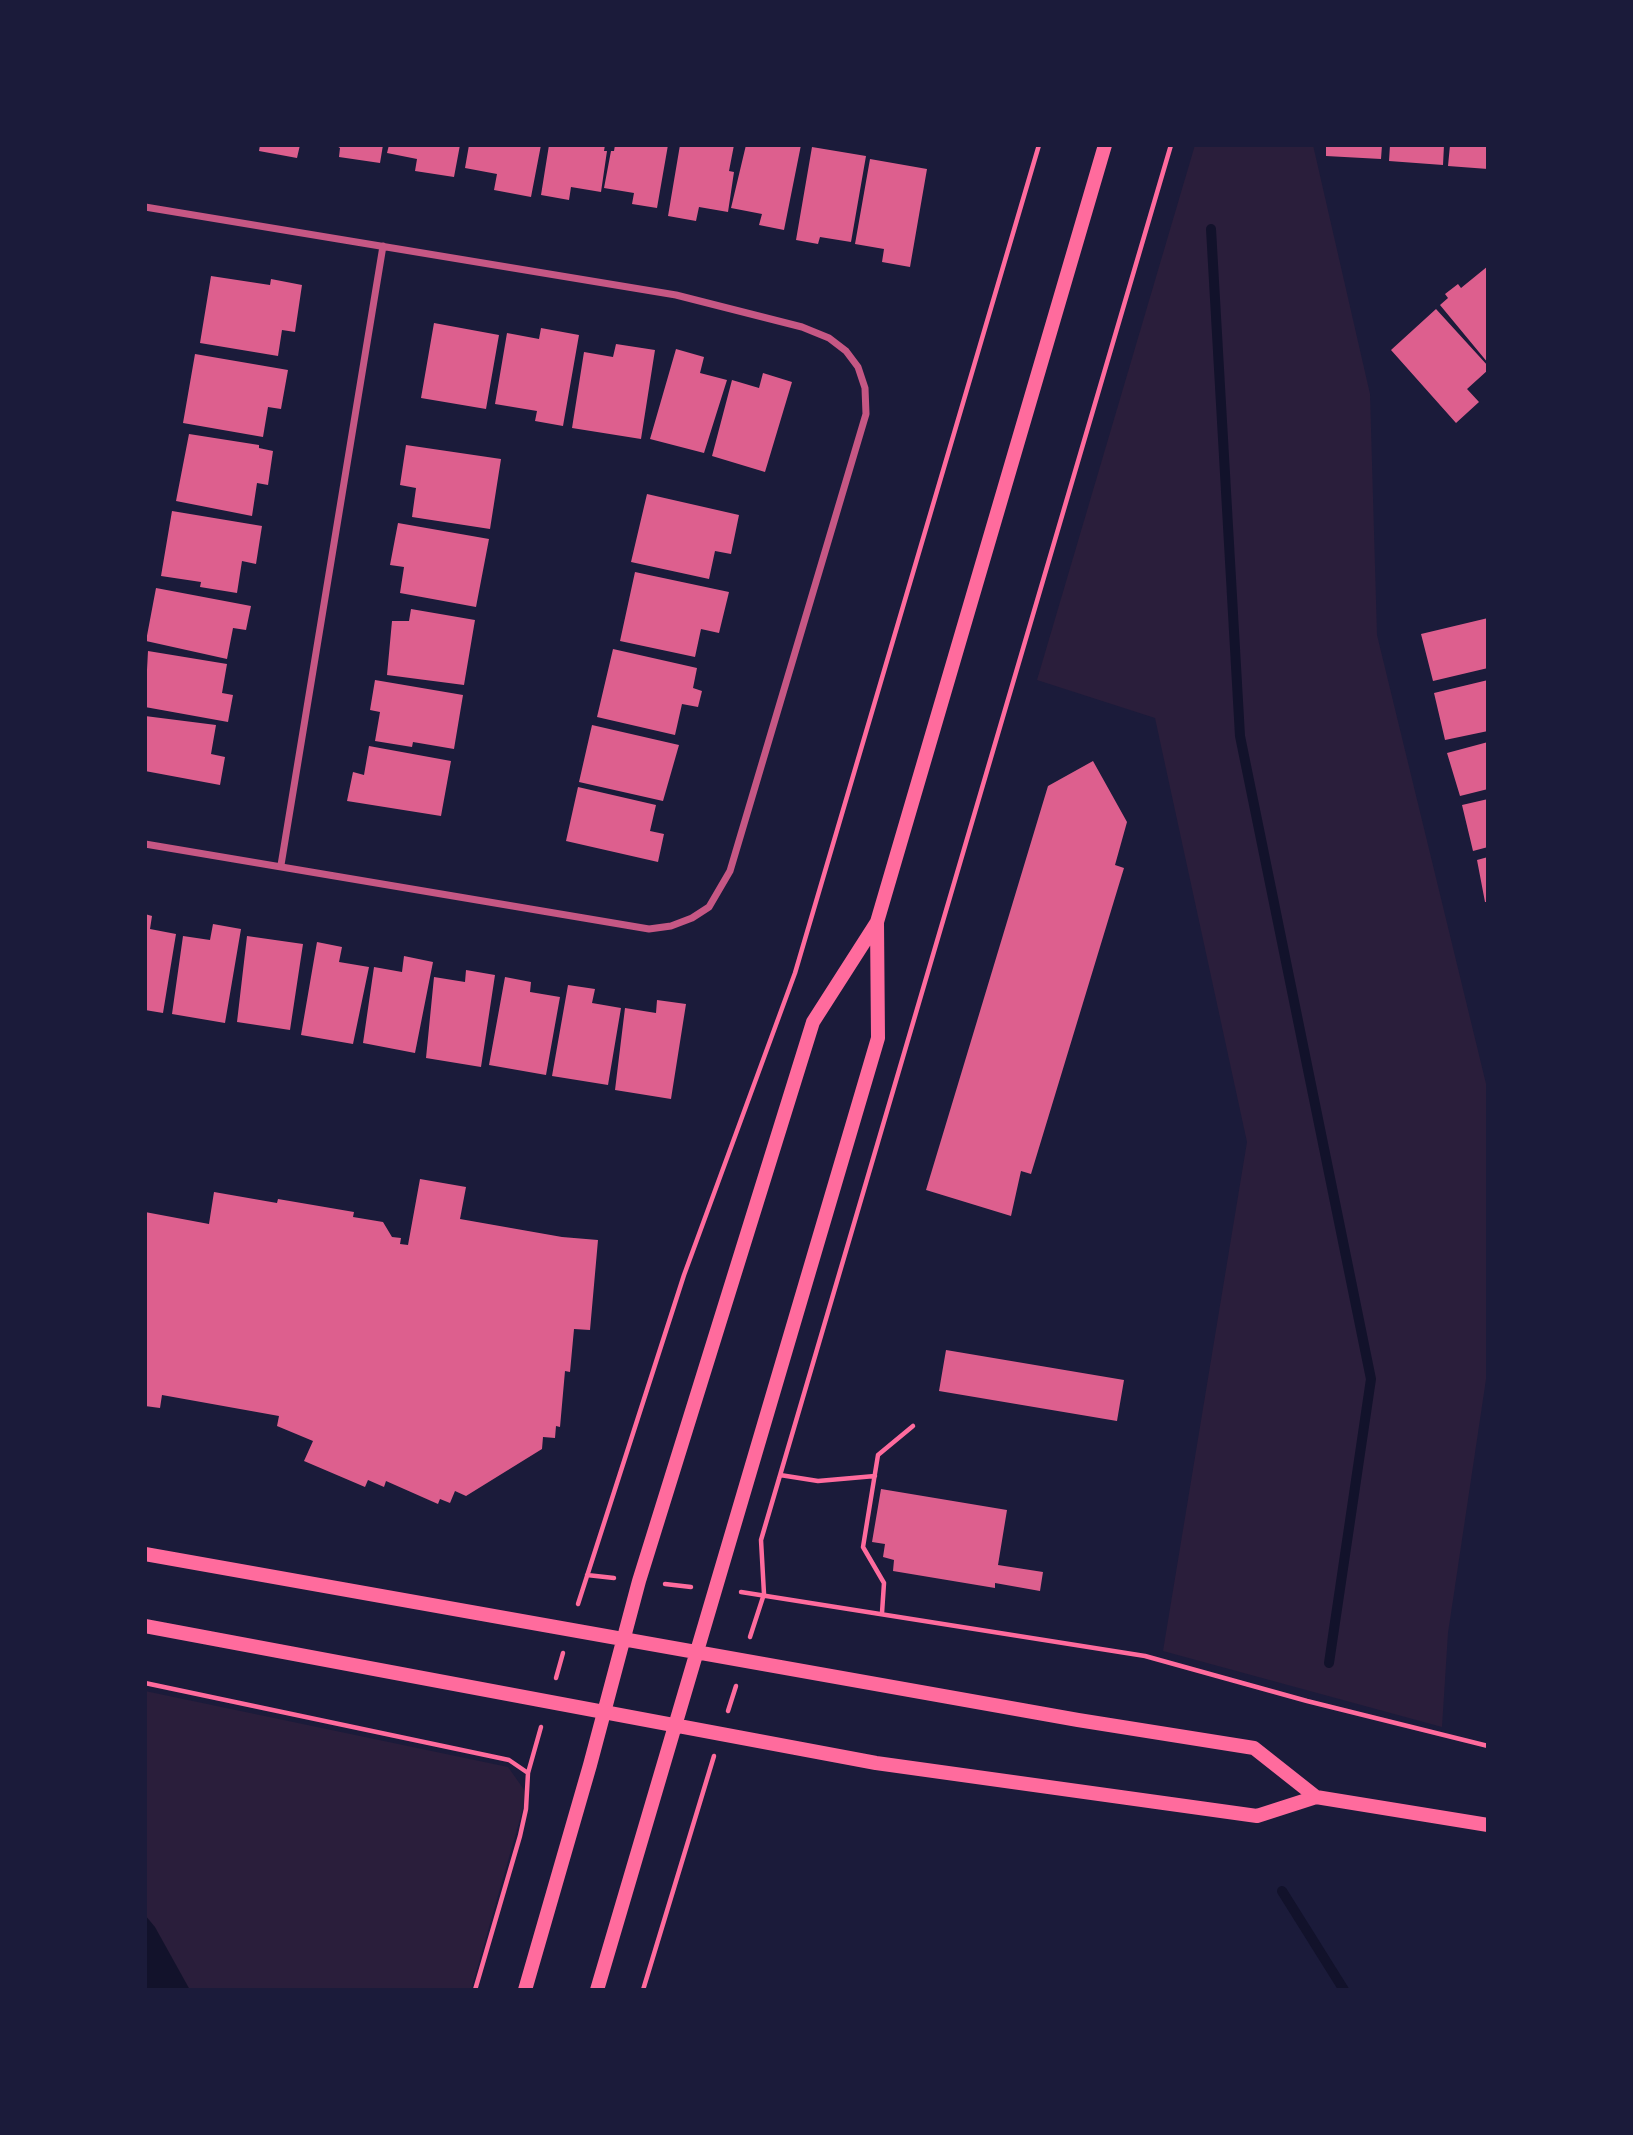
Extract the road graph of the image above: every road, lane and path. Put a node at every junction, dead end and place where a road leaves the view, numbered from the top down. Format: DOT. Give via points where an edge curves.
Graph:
graph roads {
  1 [pos="1039,145"];
  2 [pos="1105,145"];
  3 [pos="1171,145"];
  4 [pos="145,207"];
  5 [pos="383,246"];
  6 [pos="145,844"];
  7 [pos="281,865"];
  8 [pos="877,922"];
  9 [pos="913,1426"];
  10 [pos="780,1475"];
  11 [pos="875,1476"];
  12 [pos="145,1554"];
  13 [pos="639,1581"];
  14 [pos="717,1590"];
  15 [pos="764,1594"];
  16 [pos="882,1613"];
  17 [pos="145,1626"];
  18 [pos="625,1638"];
  19 [pos="698,1650"];
  20 [pos="145,1683"];
  21 [pos="603,1713"];
  22 [pos="676,1727"];
  23 [pos="1488,1746"];
  24 [pos="708,1777"];
  25 [pos="1316,1797"];
  26 [pos="1488,1825"];
  27 [pos="475,1990"];
  28 [pos="525,1990"];
  29 [pos="597,1990"];
  30 [pos="643,1990"];
  1 -- 13 [label="path" via="794,973 684,1275 587,1575"];
  2 -- 8 [label="main road"];
  3 -- 10 [label="path"];
  4 -- 5 [label="street"];
  5 -- 7 [label="street"];
  5 -- 7 [label="street" via="676,295 802,327 829,338 852,359 865,388 866,414 730,871 709,907 671,926 649,929"];
  6 -- 7 [label="street"];
  8 -- 13 [label="main road" via="813,1022"];
  8 -- 14 [label="main road" via="878,1038"];
  9 -- 11 [label="path" via="878,1455"];
  10 -- 11 [label="path" via="818,1481"];
  10 -- 15 [label="path" via="761,1540"];
  11 -- 16 [label="path" via="863,1547 884,1583"];
  12 -- 18 [label="main road"];
  13 -- 14 [label="path"];
  13 -- 18 [label="main road"];
  14 -- 15 [label="path"];
  14 -- 19 [label="main road"];
  15 -- 16 [label="path"];
  16 -- 23 [label="path" via="1145,1656"];
  17 -- 21 [label="main road"];
  18 -- 19 [label="main road"];
  18 -- 21 [label="main road"];
  19 -- 22 [label="main road"];
  19 -- 25 [label="main road" via="1254,1748"];
  20 -- 27 [label="path" via="509,1760 528,1773 520,1836"];
  21 -- 22 [label="main road"];
  21 -- 28 [label="main road"];
  22 -- 25 [label="main road" via="876,1763 1257,1816"];
  22 -- 29 [label="main road"];
  24 -- 30 [label="path"];
  25 -- 26 [label="main road"];
}
